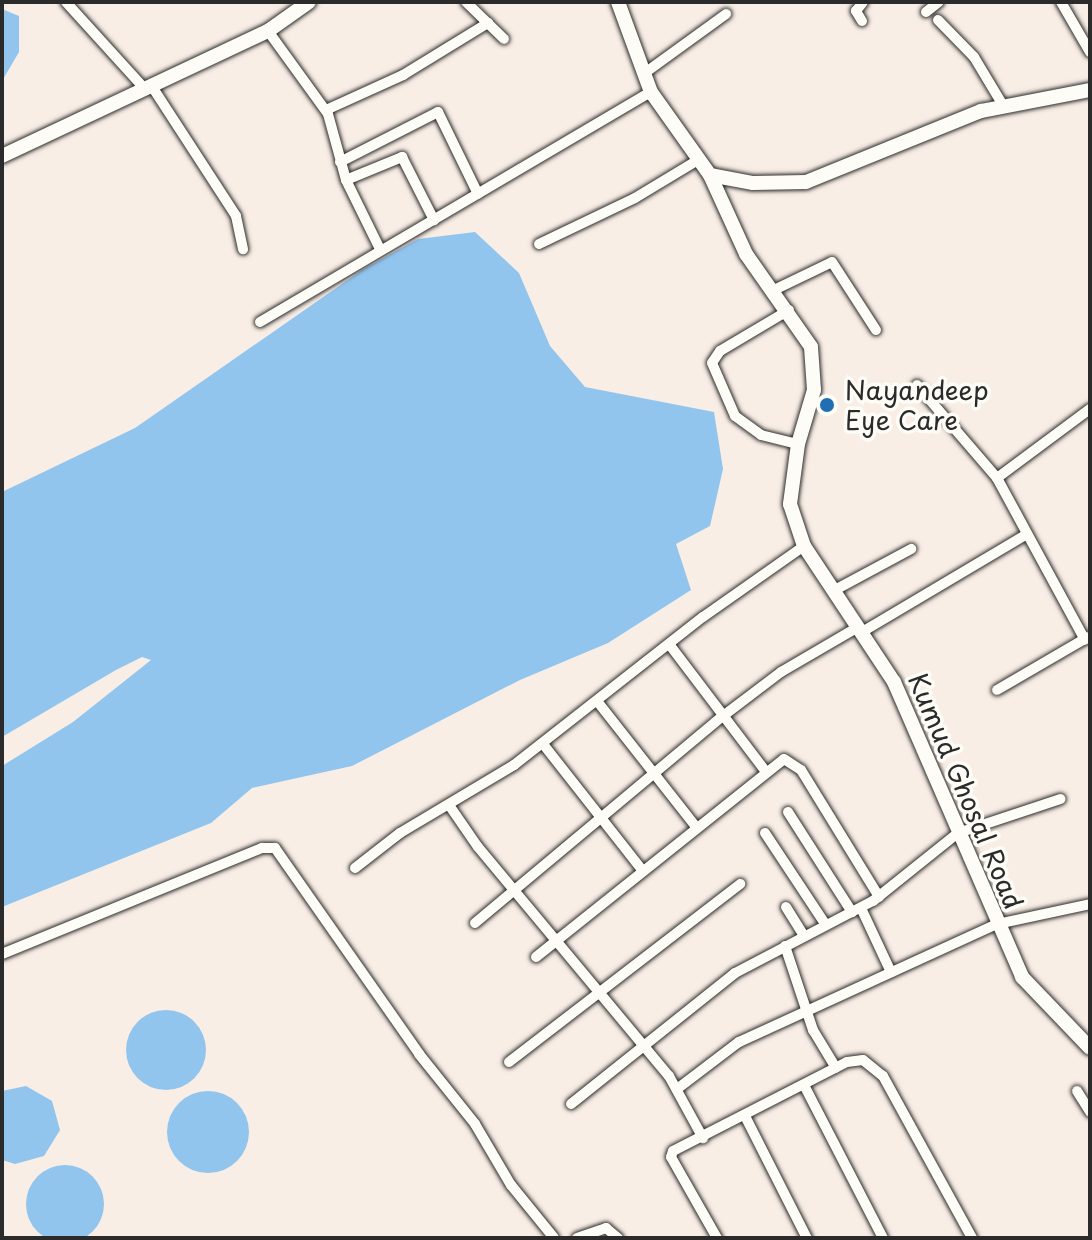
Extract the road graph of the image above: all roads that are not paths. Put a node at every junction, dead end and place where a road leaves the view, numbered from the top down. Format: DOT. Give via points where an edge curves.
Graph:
graph roads {
  1 [pos="66,2"];
  2 [pos="309,2"];
  3 [pos="466,2"];
  4 [pos="618,2"];
  5 [pos="863,2"];
  6 [pos="939,2"];
  7 [pos="1061,2"];
  8 [pos="926,12"];
  9 [pos="726,14"];
  10 [pos="938,20"];
  11 [pos="862,21"];
  12 [pos="488,23"];
  13 [pos="268,31"];
  14 [pos="504,39"];
  15 [pos="1090,52"];
  16 [pos="646,72"];
  17 [pos="148,86"];
  18 [pos="1090,90"];
  19 [pos="651,92"];
  20 [pos="1004,107"];
  21 [pos="326,110"];
  22 [pos="2,156"];
  23 [pos="698,160"];
  24 [pos="340,162"];
  25 [pos="710,175"];
  26 [pos="346,180"];
  27 [pos="478,194"];
  28 [pos="434,220"];
  29 [pos="539,244"];
  30 [pos="243,249"];
  31 [pos="380,249"];
  32 [pos="774,290"];
  33 [pos="789,310"];
  34 [pos="260,322"];
  35 [pos="876,330"];
  36 [pos="917,385"];
  37 [pos="1090,409"];
  38 [pos="798,444"];
  39 [pos="997,478"];
  40 [pos="1027,534"];
  41 [pos="804,546"];
  42 [pos="911,549"];
  43 [pos="833,591"];
  44 [pos="860,630"];
  45 [pos="1088,638"];
  46 [pos="669,644"];
  47 [pos="997,690"];
  48 [pos="597,701"];
  49 [pos="725,714"];
  50 [pos="543,744"];
  51 [pos="766,772"];
  52 [pos="655,775"];
  53 [pos="1061,799"];
  54 [pos="449,805"];
  55 [pos="788,812"];
  56 [pos="599,817"];
  57 [pos="696,827"];
  58 [pos="765,833"];
  59 [pos="958,833"];
  60 [pos="355,868"];
  61 [pos="642,870"];
  62 [pos="740,884"];
  63 [pos="511,888"];
  64 [pos="879,897"];
  65 [pos="1090,904"];
  66 [pos="786,907"];
  67 [pos="857,910"];
  68 [pos="475,923"];
  69 [pos="997,924"];
  70 [pos="826,925"];
  71 [pos="804,936"];
  72 [pos="554,938"];
  73 [pos="785,946"];
  74 [pos="2,954"];
  75 [pos="536,957"];
  76 [pos="891,972"];
  77 [pos="596,990"];
  78 [pos="807,1013"];
  79 [pos="643,1043"];
  80 [pos="1090,1048"];
  81 [pos="509,1062"];
  82 [pos="836,1068"];
  83 [pos="805,1087"];
  84 [pos="677,1089"];
  85 [pos="1077,1091"];
  86 [pos="571,1104"];
  87 [pos="1090,1112"];
  88 [pos="746,1118"];
  89 [pos="703,1138"];
  90 [pos="554,1238"];
  91 [pos="577,1238"];
  92 [pos="618,1238"];
  93 [pos="717,1238"];
  94 [pos="807,1238"];
  95 [pos="883,1238"];
  96 [pos="972,1238"];
  1 -- 17 [label="street"];
  2 -- 13 [label="street"];
  3 -- 12 [label="street"];
  4 -- 16 [label="street"];
  5 -- 11 [label="street" via="856,11"];
  6 -- 8 [label="street"];
  7 -- 15 [label="street"];
  9 -- 16 [label="street"];
  10 -- 20 [label="street" via="974,57"];
  12 -- 14 [label="street"];
  12 -- 21 [label="street" via="403,75"];
  13 -- 17 [label="street"];
  13 -- 21 [label="street"];
  16 -- 19 [label="street"];
  17 -- 22 [label="street"];
  17 -- 30 [label="street" via="236,216"];
  18 -- 20 [label="street"];
  19 -- 23 [label="street, Kumud Ghosal Road"];
  19 -- 27 [label="street"];
  20 -- 25 [label="street" via="806,182 753,183"];
  21 -- 24 [label="street"];
  23 -- 25 [label="street, Kumud Ghosal Road"];
  23 -- 29 [label="street" via="635,198"];
  24 -- 26 [label="street"];
  24 -- 27 [label="street" via="438,112"];
  25 -- 32 [label="street, Kumud Ghosal Road" via="746,254"];
  26 -- 28 [label="street" via="402,157"];
  26 -- 31 [label="street"];
  27 -- 28 [label="street"];
  28 -- 31 [label="street"];
  31 -- 34 [label="street"];
  32 -- 33 [label="street, Kumud Ghosal Road"];
  32 -- 35 [label="street" via="832,262"];
  33 -- 38 [label="street, Kumud Ghosal Road" via="813,357 814,390"];
  33 -- 38 [label="street" via="720,351 712,363 735,416 761,435"];
  36 -- 39 [label="street"];
  37 -- 39 [label="street"];
  38 -- 41 [label="street, Kumud Ghosal Road" via="790,504"];
  39 -- 40 [label="street"];
  40 -- 44 [label="street"];
  40 -- 45 [label="street"];
  41 -- 43 [label="street, Kumud Ghosal Road"];
  41 -- 46 [label="street"];
  42 -- 43 [label="street"];
  43 -- 44 [label="street, Kumud Ghosal Road"];
  44 -- 49 [label="street" via="781,672"];
  44 -- 59 [label="street, Kumud Ghosal Road" via="901,695"];
  45 -- 47 [label="street"];
  46 -- 48 [label="street"];
  46 -- 49 [label="street"];
  48 -- 50 [label="street"];
  48 -- 52 [label="street"];
  49 -- 51 [label="street"];
  49 -- 52 [label="street"];
  50 -- 54 [label="street"];
  50 -- 56 [label="street"];
  51 -- 57 [label="street"];
  51 -- 64 [label="street" via="784,759 793,760"];
  52 -- 56 [label="street"];
  52 -- 57 [label="street"];
  53 -- 59 [label="street"];
  54 -- 60 [label="street" via="400,833"];
  54 -- 63 [label="street"];
  55 -- 67 [label="street"];
  56 -- 61 [label="street"];
  56 -- 63 [label="street"];
  57 -- 61 [label="street"];
  58 -- 70 [label="street"];
  59 -- 64 [label="street"];
  59 -- 69 [label="street, Kumud Ghosal Road"];
  61 -- 72 [label="street"];
  62 -- 77 [label="street"];
  63 -- 68 [label="street"];
  63 -- 72 [label="street"];
  64 -- 67 [label="street"];
  65 -- 69 [label="street"];
  66 -- 71 [label="street"];
  67 -- 70 [label="street"];
  67 -- 76 [label="street"];
  69 -- 76 [label="street"];
  69 -- 80 [label="street, Kumud Ghosal Road" via="1026,984"];
  70 -- 71 [label="street"];
  71 -- 73 [label="street"];
  72 -- 75 [label="street"];
  72 -- 77 [label="street"];
  73 -- 78 [label="street"];
  73 -- 79 [label="street" via="735,973"];
  74 -- 90 [label="street" via="262,848 275,848 419,1054 475,1124 511,1185"];
  76 -- 78 [label="street"];
  77 -- 79 [label="street"];
  77 -- 81 [label="street"];
  78 -- 82 [label="street"];
  78 -- 84 [label="street" via="739,1042"];
  79 -- 84 [label="street"];
  79 -- 86 [label="street"];
  82 -- 83 [label="street"];
  82 -- 96 [label="street" via="863,1060 883,1076"];
  83 -- 88 [label="street"];
  83 -- 95 [label="street"];
  84 -- 89 [label="street"];
  85 -- 87 [label="street"];
  88 -- 89 [label="street"];
  88 -- 94 [label="street"];
  89 -- 93 [label="street" via="671,1157"];
  91 -- 92 [label="street" via="606,1228"];
}
